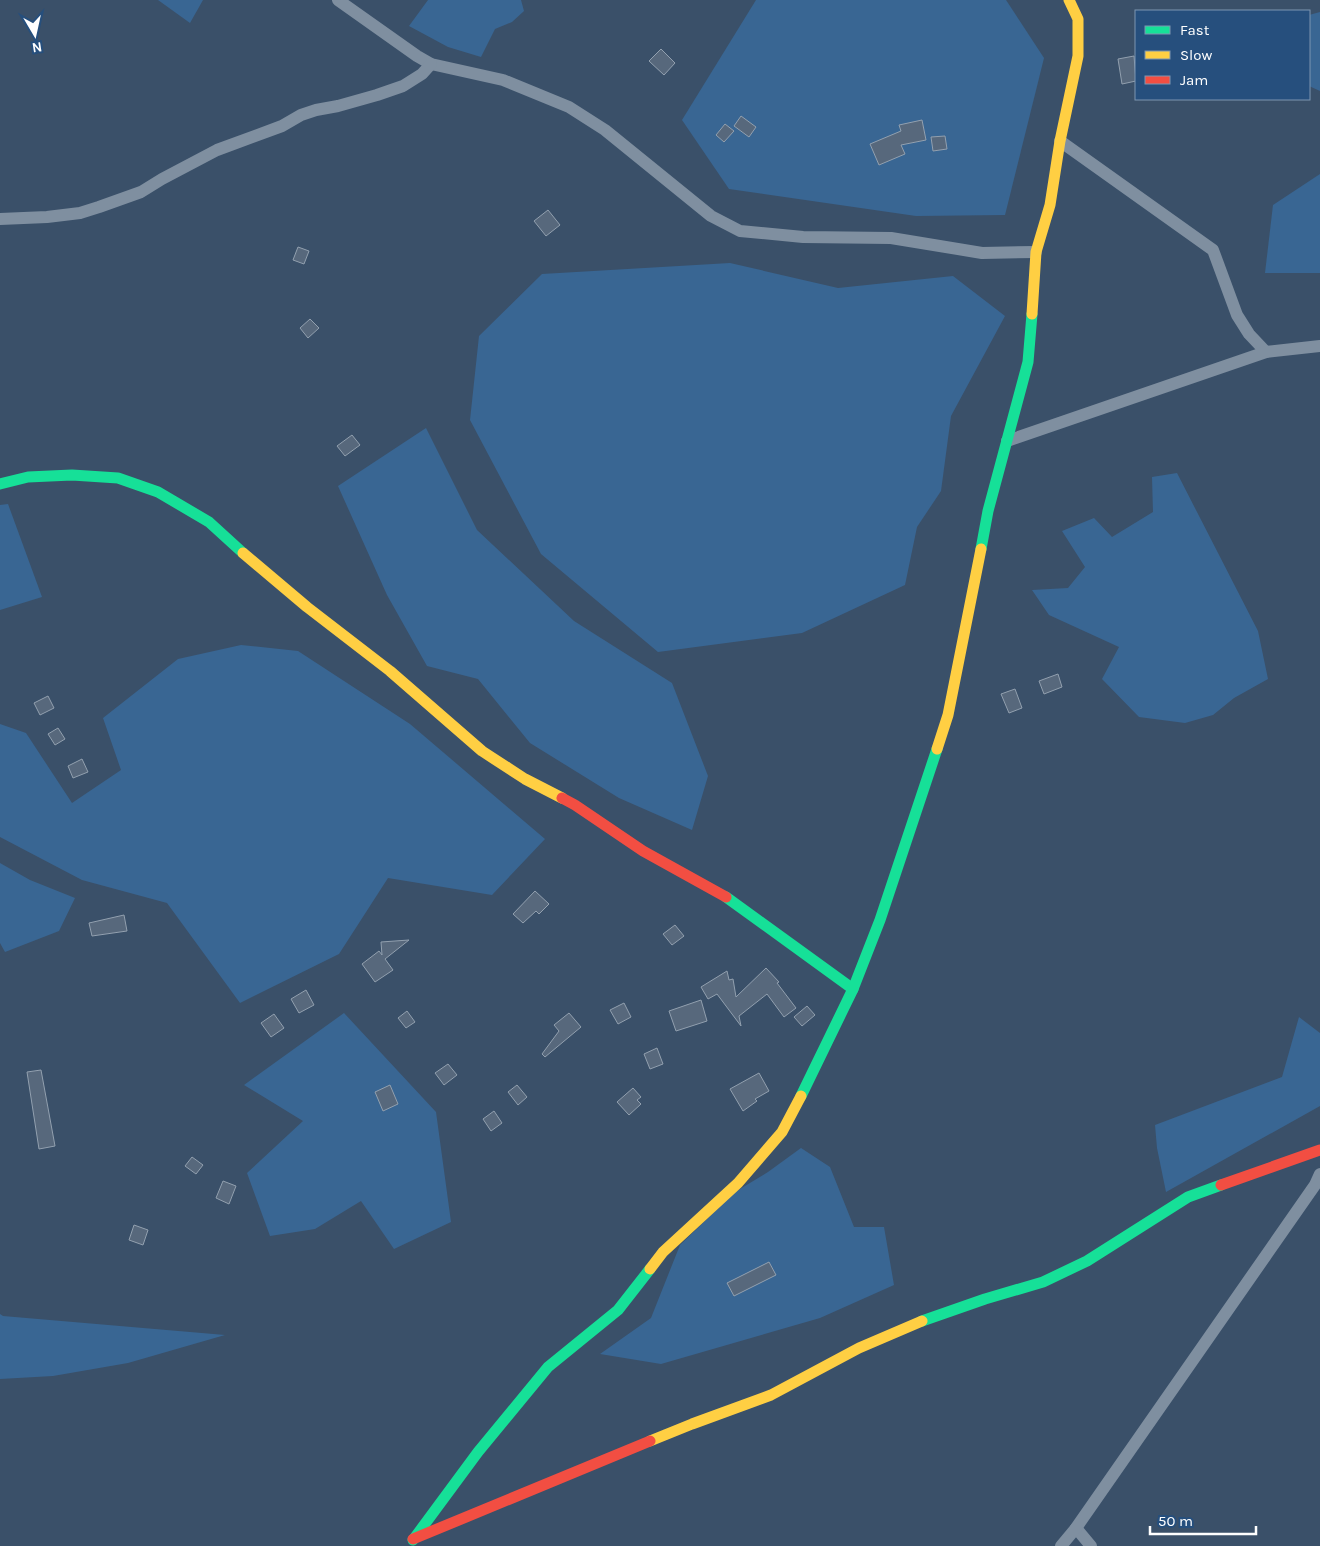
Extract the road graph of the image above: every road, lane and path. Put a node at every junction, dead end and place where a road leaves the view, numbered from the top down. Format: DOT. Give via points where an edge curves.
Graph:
graph roads {
  1 [pos="338,0"];
  2 [pos="1069,0"];
  3 [pos="432,64"];
  4 [pos="1060,141"];
  5 [pos="0,220"];
  6 [pos="1036,252"];
  7 [pos="1320,346"];
  8 [pos="1266,352"];
  9 [pos="1007,441"];
  10 [pos="0,484"];
  11 [pos="853,989"];
  12 [pos="1320,1150"];
  13 [pos="1320,1174"];
  14 [pos="1076,1528"];
  15 [pos="409,1543"];
  16 [pos="1061,1546"];
  17 [pos="1091,1546"];
  1 -- 3 [label="street"];
  2 -- 4 [label="street" via="1078,19 1078,56"];
  3 -- 5 [label="street" via="403,86 301,114 282,126 217,150 142,192 80,212"];
  3 -- 6 [label="street" via="503,80 569,107 605,130 711,216 740,231 803,237 891,238 982,252"];
  4 -- 6 [label="street" via="1050,205"];
  4 -- 8 [label="street" via="1213,250 1237,315"];
  6 -- 9 [label="street" via="1028,362"];
  7 -- 8 [label="street"];
  8 -- 9 [label="street"];
  9 -- 11 [label="street" via="988,511 948,715 880,920"];
  10 -- 11 [label="street" via="28,477 118,478 158,492 209,522 482,751 643,851 728,898"];
  11 -- 15 [label="street" via="782,1132 738,1183 663,1252 618,1310 548,1367"];
  12 -- 15 [label="street" via="1188,1197 1087,1261 1043,1282 925,1320 859,1348 771,1395 692,1424"];
  13 -- 14 [label="street"];
  14 -- 16 [label="street"];
  14 -- 17 [label="street"];
}
